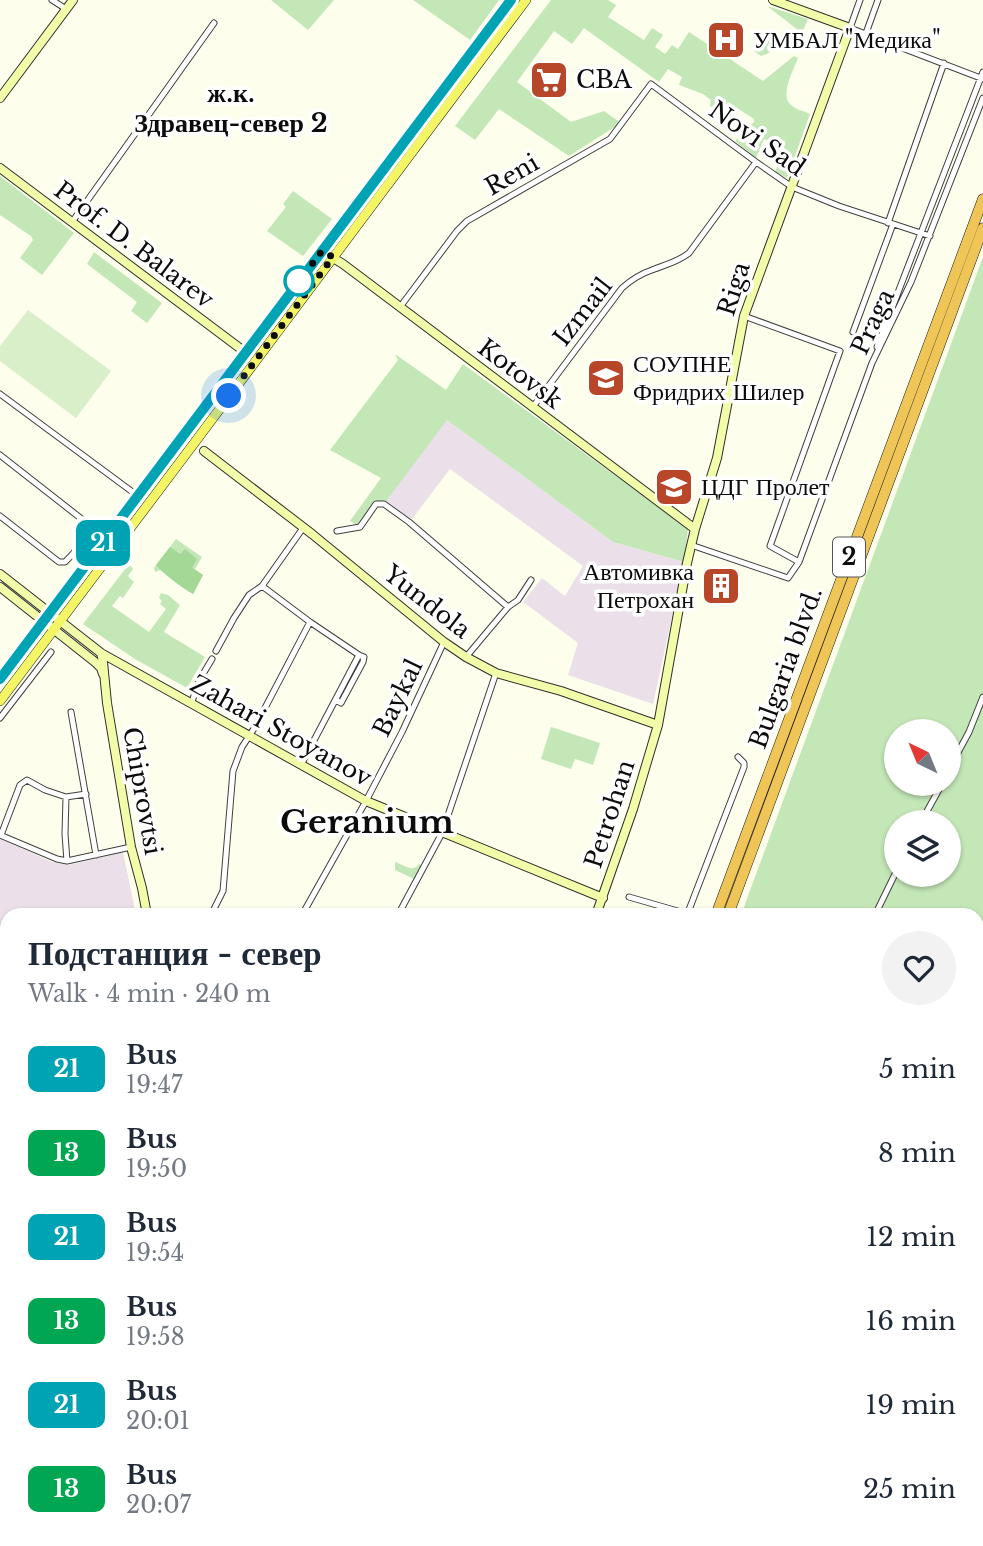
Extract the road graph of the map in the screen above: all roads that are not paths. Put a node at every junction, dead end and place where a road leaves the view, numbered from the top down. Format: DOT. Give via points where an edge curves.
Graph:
graph roads {
  1 [pos="52,0"];
  2 [pos="73,0"];
  3 [pos="511,0"];
  4 [pos="526,0"];
  5 [pos="773,0"];
  6 [pos="860,0"];
  7 [pos="878,0"];
  8 [pos="66,9"];
  9 [pos="214,23"];
  10 [pos="850,28"];
  11 [pos="866,33"];
  12 [pos="944,63"];
  13 [pos="982,76"];
  14 [pos="651,84"];
  15 [pos="0,98"];
  16 [pos="983,98"];
  17 [pos="756,162"];
  18 [pos="0,168"];
  19 [pos="792,187"];
  20 [pos="983,199"];
  21 [pos="72,222"];
  22 [pos="890,224"];
  23 [pos="983,228"];
  24 [pos="920,233"];
  25 [pos="930,236"];
  26 [pos="322,251"];
  27 [pos="333,257"];
  28 [pos="400,307"];
  29 [pos="744,316"];
  30 [pos="853,332"];
  31 [pos="245,352"];
  32 [pos="872,363"];
  33 [pos="3,396"];
  34 [pos="0,406"];
  35 [pos="533,408"];
  36 [pos="199,437"];
  37 [pos="189,450"];
  38 [pos="204,451"];
  39 [pos="0,455"];
  40 [pos="138,497"];
  41 [pos="0,516"];
  42 [pos="303,528"];
  43 [pos="695,529"];
  44 [pos="337,531"];
  45 [pos="691,545"];
  46 [pos="799,562"];
  47 [pos="0,574"];
  48 [pos="531,580"];
  49 [pos="262,586"];
  50 [pos="0,587"];
  51 [pos="508,607"];
  52 [pos="47,617"];
  53 [pos="61,621"];
  54 [pos="310,622"];
  55 [pos="54,630"];
  56 [pos="444,642"];
  57 [pos="216,651"];
  58 [pos="51,652"];
  59 [pos="101,653"];
  60 [pos="466,657"];
  61 [pos="212,659"];
  62 [pos="125,665"];
  63 [pos="496,673"];
  64 [pos="103,674"];
  65 [pos="0,679"];
  66 [pos="983,697"];
  67 [pos="0,701"];
  68 [pos="191,704"];
  69 [pos="71,712"];
  70 [pos="0,718"];
  71 [pos="658,724"];
  72 [pos="249,736"];
  73 [pos="961,747"];
  74 [pos="738,757"];
  75 [pos="301,765"];
  76 [pos="86,794"];
  77 [pos="65,797"];
  78 [pos="366,801"];
  79 [pos="442,833"];
  80 [pos="1,835"];
  81 [pos="131,847"];
  82 [pos="96,855"];
  83 [pos="67,861"];
  84 [pos="889,887"];
  85 [pos="629,897"];
  86 [pos="603,898"];
  87 [pos="146,908"];
  88 [pos="214,908"];
  89 [pos="306,908"];
  90 [pos="402,908"];
  91 [pos="599,908"];
  92 [pos="664,908"];
  93 [pos="690,908"];
  94 [pos="719,908"];
  95 [pos="731,908"];
  96 [pos="878,908"];
  1 -- 8 [label="street"];
  2 -- 8 [label="street"];
  3 -- 26 [label="main road"];
  4 -- 27 [label="main road"];
  5 -- 10 [label="street"];
  6 -- 10 [label="street, Riga"];
  7 -- 11 [label="street"];
  8 -- 15 [label="street"];
  9 -- 21 [label="street"];
  10 -- 11 [label="street"];
  10 -- 19 [label="street, Riga"];
  11 -- 12 [label="street"];
  12 -- 13 [label="street"];
  12 -- 22 [label="street"];
  13 -- 24 [label="street"];
  14 -- 17 [label="street, Novi Sad"];
  14 -- 28 [label="street, Reni" via="610,139 467,221"];
  16 -- 25 [label="street, Praga"];
  17 -- 19 [label="street, Novi Sad"];
  17 -- 35 [label="street, Izmail" via="689,253 622,288"];
  18 -- 21 [label="street, Prof. D. Balarev"];
  19 -- 22 [label="street, Novi Sad"];
  19 -- 29 [label="street, Riga"];
  20 -- 94 [label="highway, Bulgaria blvd. / 2"];
  21 -- 31 [label="street, Prof. D. Balarev"];
  22 -- 24 [label="street, Novi Sad"];
  22 -- 30 [label="street"];
  23 -- 95 [label="highway, Bulgaria blvd. / 2"];
  24 -- 25 [label="street, Novi Sad"];
  24 -- 32 [label="street"];
  25 -- 32 [label="street, Praga"];
  26 -- 27 [label="street, Kotovsk"];
  26 -- 31 [label="main road"];
  27 -- 28 [label="street, Kotovsk"];
  27 -- 36 [label="main road"];
  28 -- 35 [label="street, Kotovsk"];
  29 -- 43 [label="street, Riga" via="717,458"];
  29 -- 46 [label="street" via="840,351 770,546"];
  31 -- 40 [label="main road"];
  32 -- 46 [label="street, Praga"];
  33 -- 34 [label="street"];
  33 -- 40 [label="street"];
  35 -- 43 [label="street, Kotovsk"];
  36 -- 37 [label="main road"];
  36 -- 38 [label="street"];
  37 -- 38 [label="street"];
  37 -- 53 [label="main road"];
  38 -- 42 [label="street, Yundola"];
  39 -- 41 [label="street" via="83,520 86,533 83,543 65,562 59,562"];
  40 -- 52 [label="main road"];
  42 -- 49 [label="street"];
  42 -- 56 [label="street, Yundola"];
  43 -- 45 [label="street, Riga"];
  44 -- 51 [label="street" via="360,527 376,504 384,504"];
  45 -- 46 [label="street" via="789,578"];
  45 -- 71 [label="street, Riga"];
  47 -- 52 [label="street"];
  48 -- 51 [label="street"];
  49 -- 54 [label="street"];
  49 -- 57 [label="street" via="249,595"];
  50 -- 52 [label="street"];
  51 -- 60 [label="street"];
  52 -- 53 [label="street, Zahari Stoyanov"];
  52 -- 55 [label="street"];
  52 -- 65 [label="main road"];
  53 -- 55 [label="main road"];
  53 -- 59 [label="street, Zahari Stoyanov"];
  54 -- 72 [label="street"];
  54 -- 75 [label="street" via="359,655"];
  55 -- 64 [label="street" via="102,668"];
  55 -- 67 [label="main road"];
  56 -- 60 [label="street, Yundola"];
  56 -- 78 [label="street, Baykal"];
  58 -- 70 [label="street"];
  59 -- 62 [label="street, Zahari Stoyanov"];
  59 -- 64 [label="street, Chiprovtsi"];
  60 -- 63 [label="street, Yundola"];
  61 -- 68 [label="street"];
  62 -- 64 [label="street" via="115,664"];
  62 -- 68 [label="street, Zahari Stoyanov"];
  63 -- 71 [label="street, Yundola"];
  63 -- 79 [label="street"];
  64 -- 81 [label="street, Chiprovtsi"];
  66 -- 73 [label="street"];
  68 -- 72 [label="street, Zahari Stoyanov"];
  69 -- 76 [label="street"];
  71 -- 86 [label="street, Petrohan"];
  72 -- 75 [label="street, Zahari Stoyanov"];
  72 -- 88 [label="street" via="233,771 223,891"];
  74 -- 93 [label="street" via="744,767"];
  75 -- 78 [label="street, Zahari Stoyanov"];
  76 -- 77 [label="street"];
  76 -- 82 [label="street"];
  77 -- 80 [label="street" via="27,780 20,785"];
  77 -- 83 [label="street"];
  78 -- 79 [label="street, Zahari Stoyanov"];
  78 -- 89 [label="street, Baykal"];
  79 -- 86 [label="street, Zahari Stoyanov"];
  79 -- 90 [label="street"];
  80 -- 83 [label="street"];
  81 -- 82 [label="street"];
  81 -- 87 [label="street, Chiprovtsi"];
  82 -- 83 [label="street"];
  84 -- 96 [label="street"];
  85 -- 92 [label="street"];
  86 -- 91 [label="street, Petrohan"];
}
